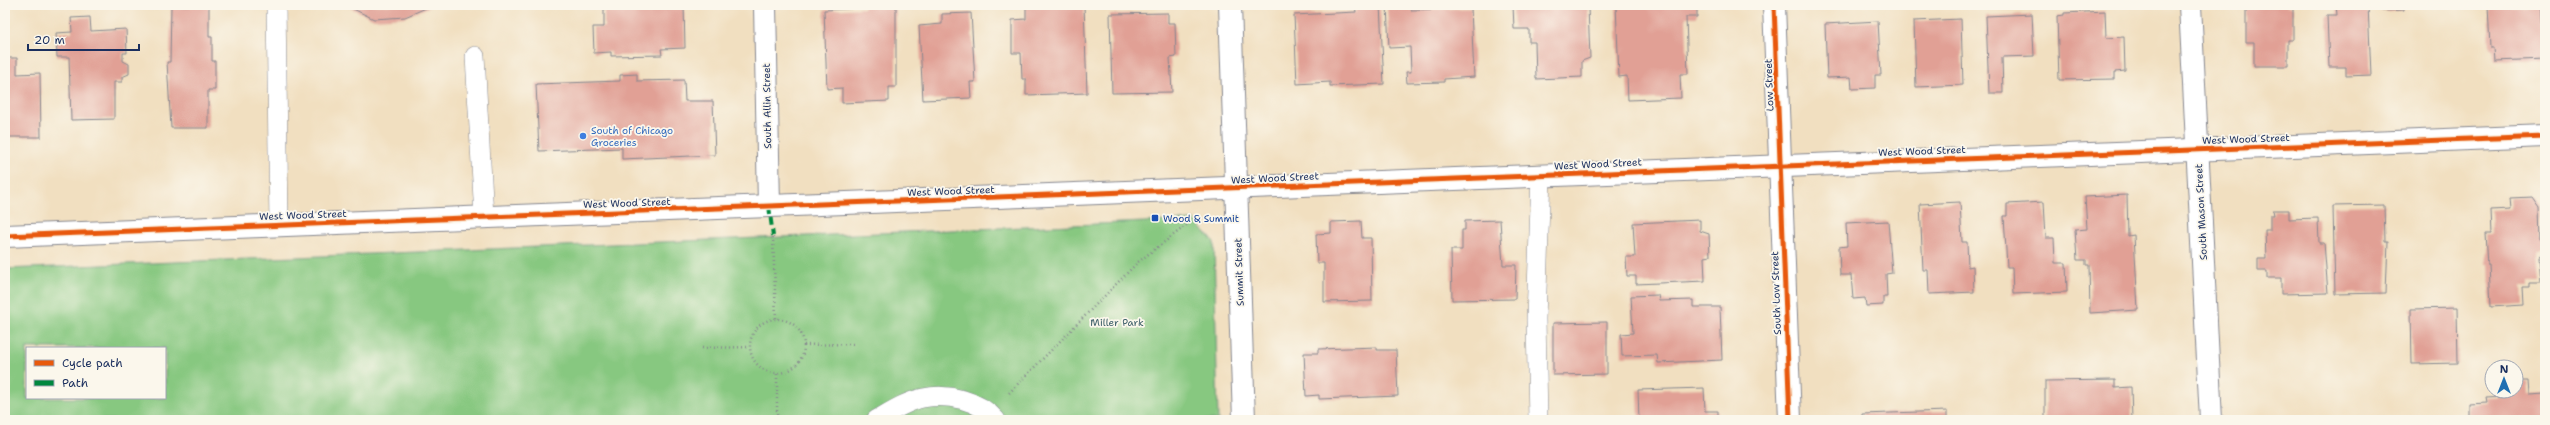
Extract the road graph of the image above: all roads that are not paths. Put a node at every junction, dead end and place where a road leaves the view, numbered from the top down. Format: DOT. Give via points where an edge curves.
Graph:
graph roads {
  1 [pos="276,5"];
  2 [pos="765,5"];
  3 [pos="1230,5"];
  4 [pos="1774,5"];
  5 [pos="2190,5"];
  6 [pos="475,56"];
  7 [pos="2545,136"];
  8 [pos="2198,150"];
  9 [pos="1781,165"];
  10 [pos="1541,175"];
  11 [pos="1236,188"];
  12 [pos="769,206"];
  13 [pos="484,217"];
  14 [pos="278,225"];
  15 [pos="5,236"];
  16 [pos="993,416"];
  17 [pos="876,420"];
  18 [pos="1244,420"];
  19 [pos="1538,420"];
  20 [pos="1790,420"];
  21 [pos="2211,420"];
  1 -- 14 [label="lane"];
  2 -- 12 [label="street, South Allin Street"];
  3 -- 11 [label="street, Summit Street"];
  4 -- 9 [label="street, Low Street"];
  5 -- 8 [label="street, South Mason Street"];
  6 -- 13 [label="lane"];
  7 -- 8 [label="street, West Wood Street"];
  8 -- 9 [label="street, West Wood Street"];
  8 -- 21 [label="street, South Mason Street"];
  9 -- 10 [label="street, West Wood Street"];
  9 -- 20 [label="street, South Low Street"];
  10 -- 11 [label="street, West Wood Street"];
  10 -- 19 [label="lane" via="1536,320"];
  11 -- 12 [label="street, West Wood Street"];
  11 -- 18 [label="street, Summit Street"];
  12 -- 13 [label="street, West Wood Street"];
  13 -- 14 [label="street, West Wood Street"];
  14 -- 15 [label="street, West Wood Street"];
  16 -- 17 [label="lane" via="961,398 923,398"];
}
